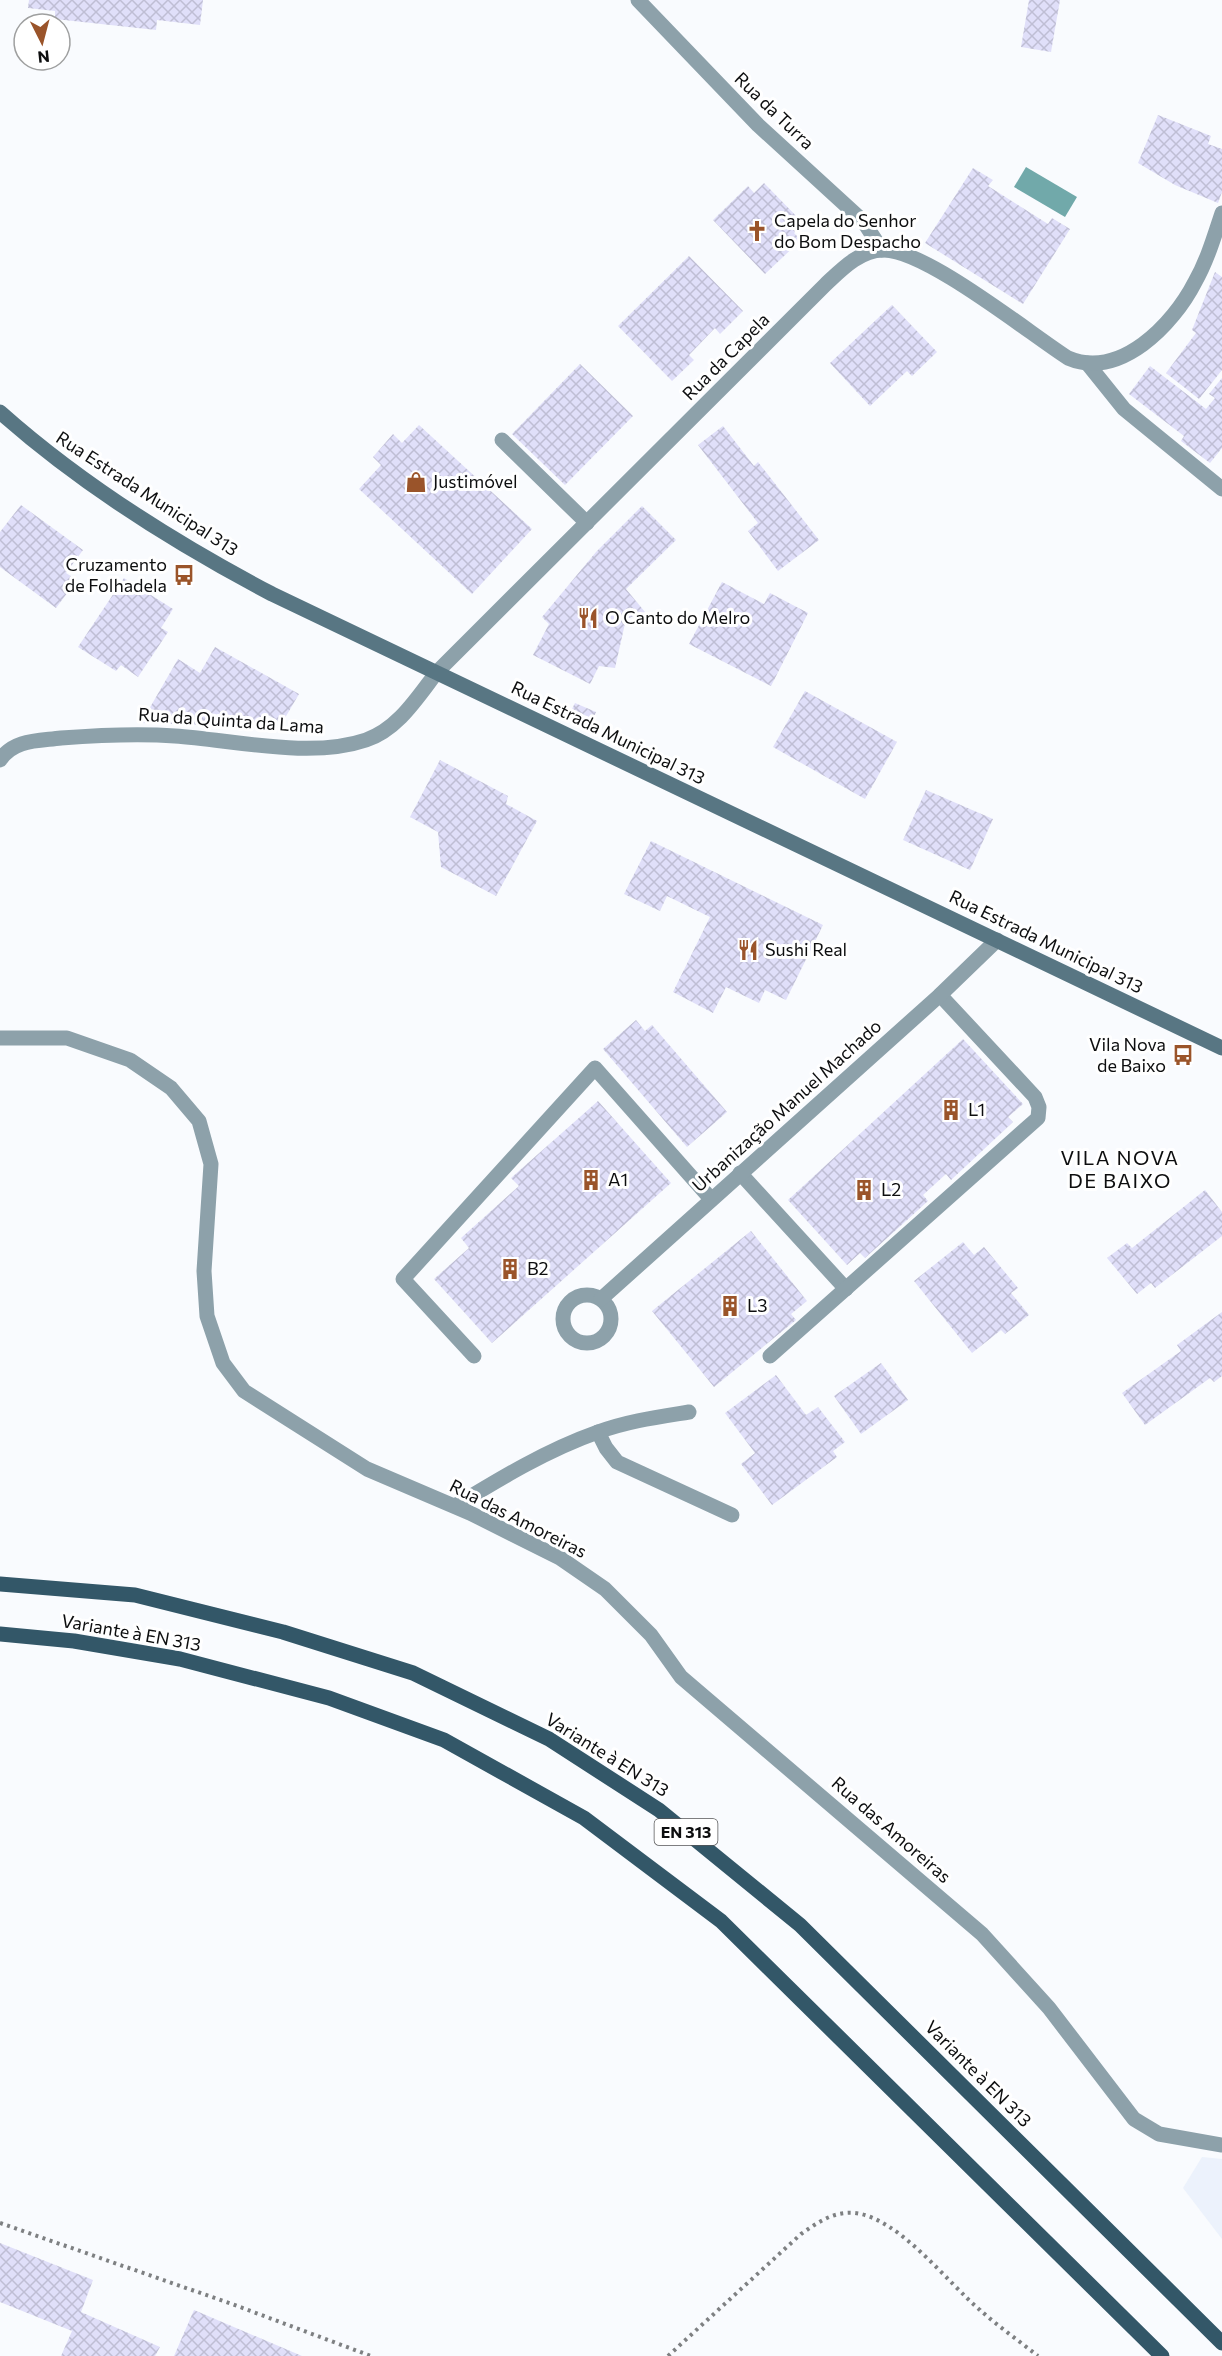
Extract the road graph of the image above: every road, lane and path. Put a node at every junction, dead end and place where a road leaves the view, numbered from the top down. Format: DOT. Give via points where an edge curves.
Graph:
graph roads {
  1 [pos="638,0"];
  2 [pos="1222,213"];
  3 [pos="882,250"];
  4 [pos="1087,363"];
  5 [pos="0,412"];
  6 [pos="502,440"];
  7 [pos="1222,489"];
  8 [pos="587,523"];
  9 [pos="437,672"];
  10 [pos="0,760"];
  11 [pos="997,940"];
  12 [pos="940,995"];
  13 [pos="0,1038"];
  14 [pos="1222,1048"];
  15 [pos="740,1173"];
  16 [pos="711,1199"];
  17 [pos="846,1289"];
  18 [pos="601,1299"];
  19 [pos="474,1356"];
  20 [pos="770,1356"];
  21 [pos="689,1412"];
  22 [pos="598,1432"];
  23 [pos="455,1506"];
  24 [pos="732,1515"];
  25 [pos="0,1584"];
  26 [pos="0,1634"];
  27 [pos="1222,2145"];
  28 [pos="0,2223"];
  29 [pos="1222,2343"];
  30 [pos="371,2356"];
  31 [pos="668,2356"];
  32 [pos="1038,2356"];
  33 [pos="1162,2356"];
  1 -- 3 [label="street, Rua da Turra" via="758,125 863,221"];
  2 -- 4 [label="street" via="1205,261 1180,307 1132,352 1107,362"];
  3 -- 4 [label="street" via="915,258 990,303 1068,358"];
  3 -- 8 [label="street, Rua da Capela" via="863,255 833,277"];
  4 -- 7 [label="street" via="1124,409"];
  5 -- 9 [label="main road, Rua Estrada Municipal 313" via="39,447 197,555"];
  6 -- 8 [label="street"];
  8 -- 9 [label="street, Rua da Capela"];
  9 -- 10 [label="street, Rua da Quinta da Lama" via="388,730 336,748 134,733 31,741 13,746"];
  9 -- 11 [label="main road, Rua Estrada Municipal 313"];
  11 -- 12 [label="street, Urbanização Manuel Machado"];
  11 -- 14 [label="main road, Rua Estrada Municipal 313"];
  12 -- 15 [label="street, Urbanização Manuel Machado"];
  12 -- 17 [label="street" via="1035,1097 1038,1118"];
  13 -- 23 [label="street, Rua das Amoreiras" via="67,1038 130,1060 171,1088 199,1121 212,1164 204,1270 207,1316 223,1363 244,1391 367,1469"];
  15 -- 16 [label="street, Urbanização Manuel Machado"];
  15 -- 17 [label="street"];
  16 -- 18 [label="street, Urbanização Manuel Machado"];
  16 -- 19 [label="street" via="595,1068 403,1279"];
  17 -- 20 [label="street"];
  21 -- 22 [label="street" via="636,1420"];
  22 -- 23 [label="street" via="511,1472"];
  22 -- 24 [label="street" via="617,1462"];
  23 -- 27 [label="street, Rua das Amoreiras" via="560,1558 605,1589 651,1635 681,1677 982,1934 1049,2008 1134,2119 1159,2134"];
  25 -- 29 [label="main road, Variante à EN 313 / EN 313" via="135,1595 283,1632 413,1673 549,1739 659,1810 800,1925"];
  26 -- 33 [label="main road, Variante à EN 313 / EN 313" via="74,1641 180,1659 329,1698 444,1740 584,1818 721,1921"];
  28 -- 30 [label="path"];
  31 -- 32 [label="path" via="801,2234 822,2219 853,2213 866,2215 895,2231 982,2312"];
}
